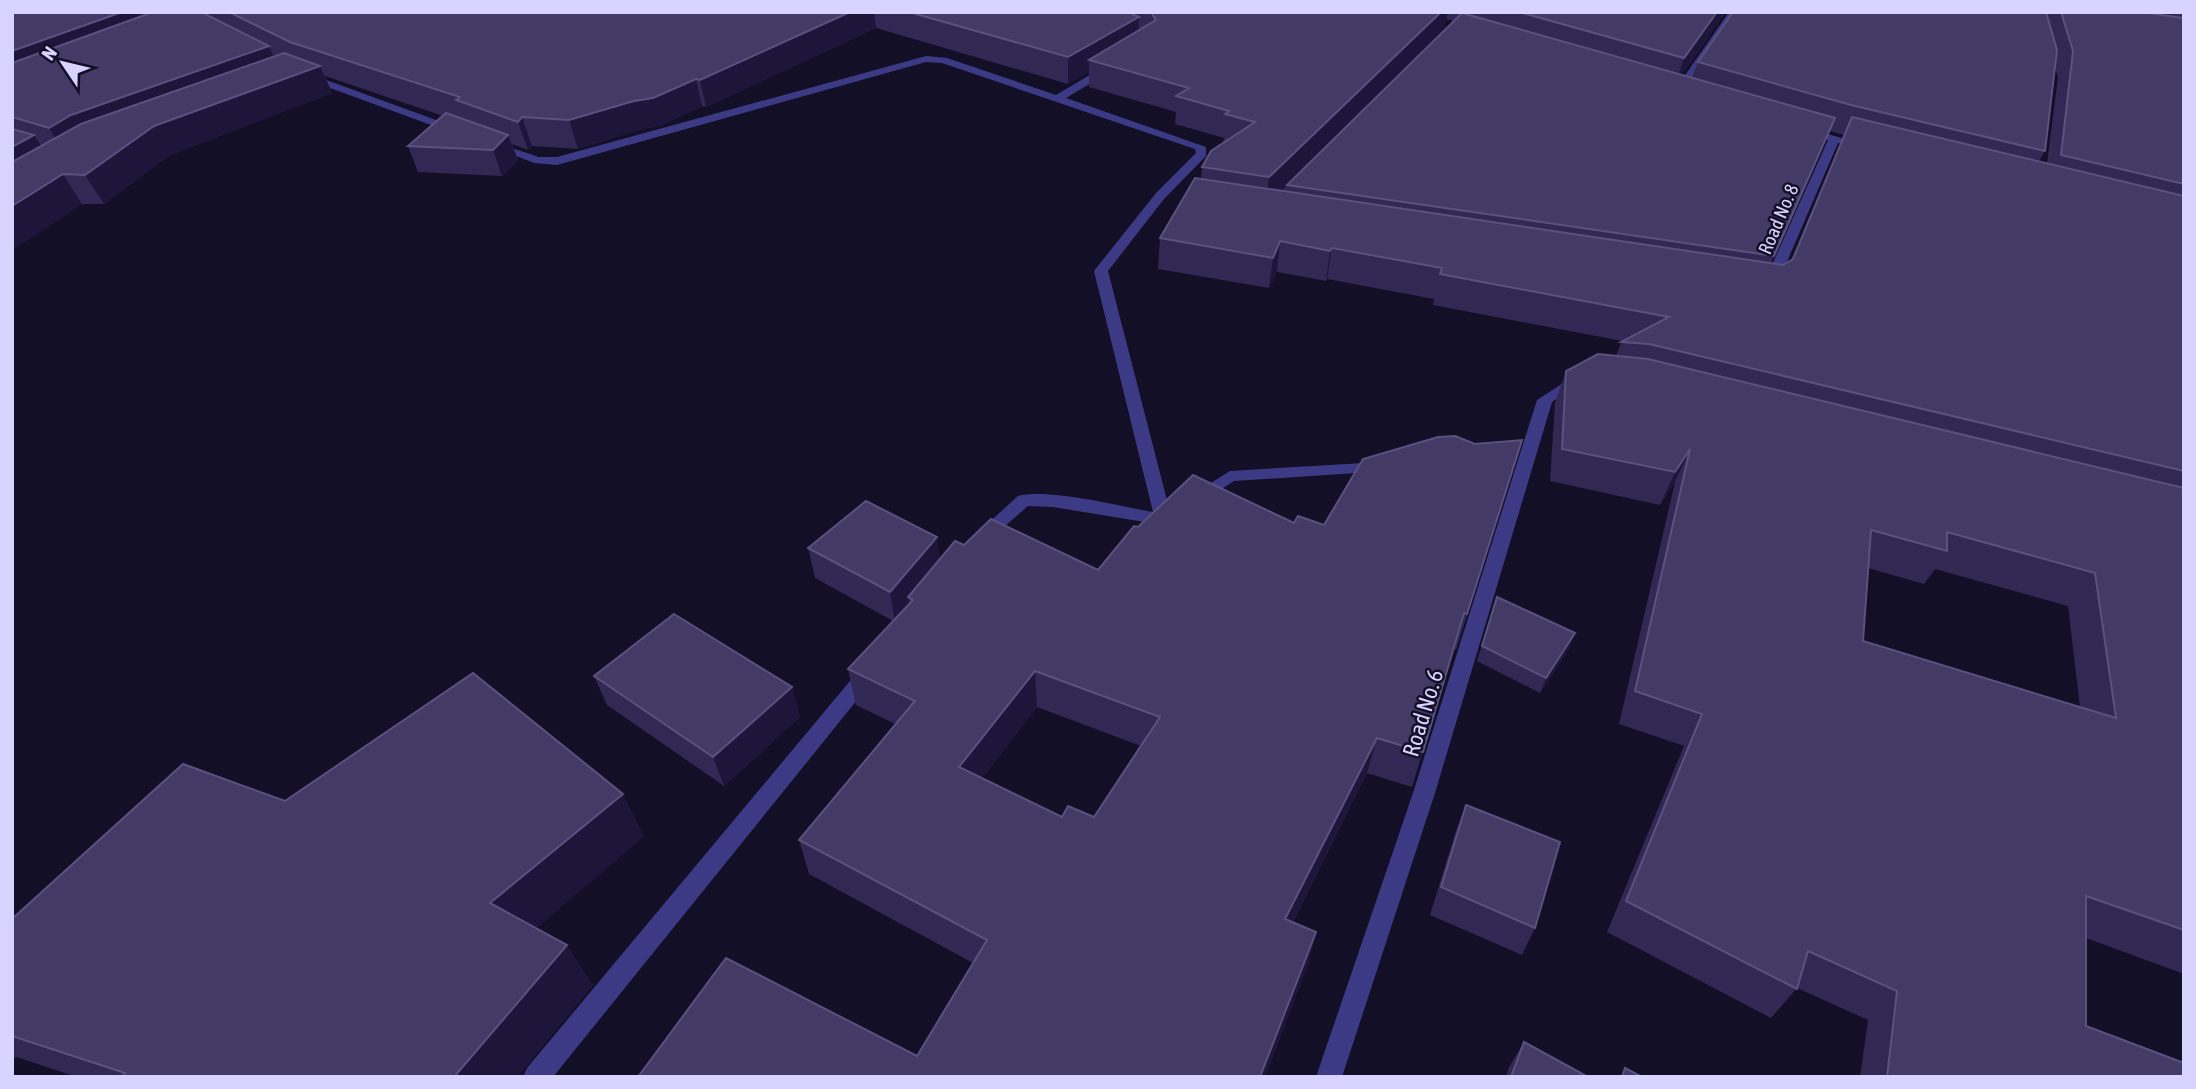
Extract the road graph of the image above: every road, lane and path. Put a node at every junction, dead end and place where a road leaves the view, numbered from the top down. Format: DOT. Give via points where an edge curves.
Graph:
graph roads {
  1 [pos="1734,12"];
  2 [pos="1114,65"];
  3 [pos="297,73"];
  4 [pos="1665,90"];
  5 [pos="1677,94"];
  6 [pos="1690,97"];
  7 [pos="1058,98"];
  8 [pos="1795,127"];
  9 [pos="462,133"];
  10 [pos="1834,138"];
  11 [pos="487,142"];
  12 [pos="1874,148"];
  13 [pos="1755,287"];
  14 [pos="1584,378"];
  15 [pos="1404,466"];
  16 [pos="1163,519"];
  17 [pos="968,550"];
  18 [pos="884,654"];
  19 [pos="536,1077"];
  20 [pos="1329,1077"];
  1 -- 5 [label="street"];
  2 -- 7 [label="street"];
  3 -- 9 [label="street"];
  4 -- 5 [label="street"];
  5 -- 6 [label="street"];
  7 -- 11 [label="street" via="943,60 926,59 557,160 538,161"];
  7 -- 16 [label="street" via="1200,147 1202,154 1101,271"];
  8 -- 10 [label="street"];
  10 -- 12 [label="street"];
  10 -- 13 [label="street, Road No. 8" via="1769,289"];
  14 -- 20 [label="street, Road No. 6" via="1545,400 1520,460 1424,793"];
  15 -- 16 [label="street" via="1230,476"];
  16 -- 17 [label="street" via="1024,500"];
  18 -- 19 [label="street"];
}
